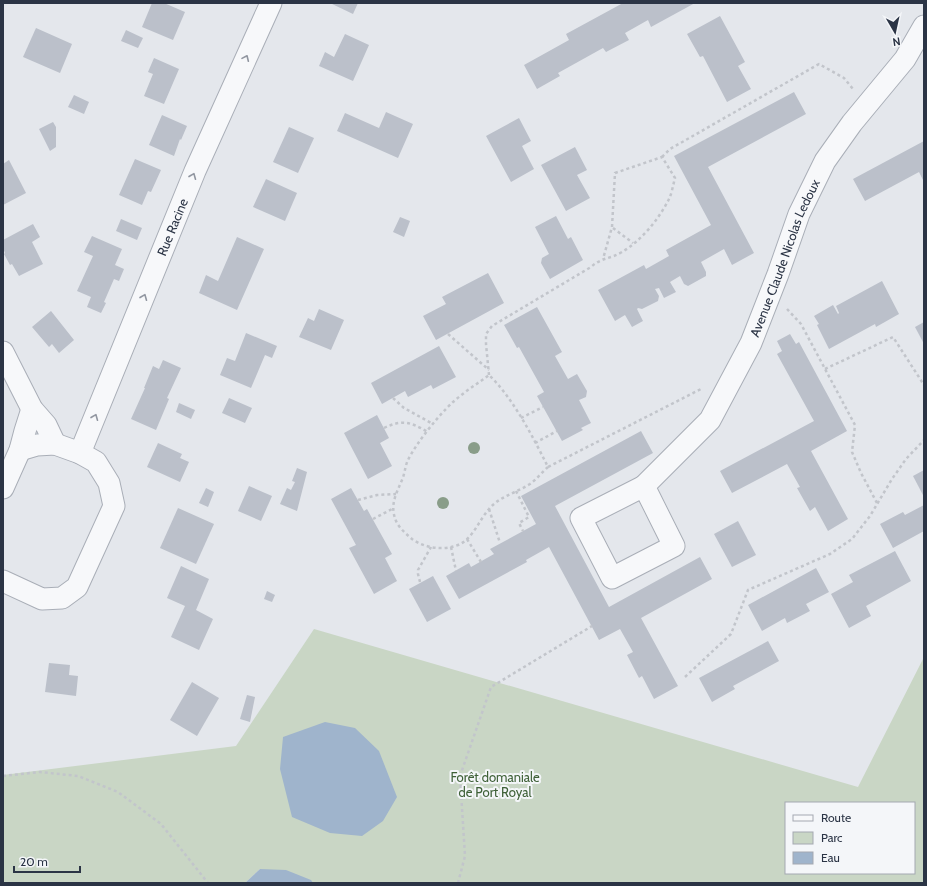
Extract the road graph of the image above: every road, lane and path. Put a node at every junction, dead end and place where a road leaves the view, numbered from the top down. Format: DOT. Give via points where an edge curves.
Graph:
graph roads {
  1 [pos="271,3"];
  2 [pos="924,26"];
  3 [pos="867,105"];
  4 [pos="662,156"];
  5 [pos="612,228"];
  6 [pos="633,243"];
  7 [pos="603,259"];
  8 [pos="771,292"];
  9 [pos="448,334"];
  10 [pos="3,352"];
  11 [pos="825,370"];
  12 [pos="489,371"];
  13 [pos="736,372"];
  14 [pos="489,375"];
  15 [pos="924,385"];
  16 [pos="393,398"];
  17 [pos="543,407"];
  18 [pos="32,409"];
  19 [pos="521,418"];
  20 [pos="433,424"];
  21 [pos="384,428"];
  22 [pos="557,431"];
  23 [pos="428,432"];
  24 [pos="924,440"];
  25 [pos="536,443"];
  26 [pos="55,444"];
  27 [pos="20,450"];
  28 [pos="80,453"];
  29 [pos="548,467"];
  30 [pos="644,486"];
  31 [pos="3,488"];
  32 [pos="516,491"];
  33 [pos="396,494"];
  34 [pos="358,500"];
  35 [pos="878,504"];
  36 [pos="394,508"];
  37 [pos="489,509"];
  38 [pos="373,519"];
  39 [pos="523,531"];
  40 [pos="467,539"];
  41 [pos="500,543"];
  42 [pos="431,547"];
  43 [pos="451,547"];
  44 [pos="481,562"];
  45 [pos="456,571"];
  46 [pos="3,581"];
  47 [pos="420,582"];
  48 [pos="592,626"];
  49 [pos="685,677"];
  50 [pos="3,776"];
  51 [pos="208,883"];
  52 [pos="458,883"];
  28 -- 1 [label="street, Rue Racine, one-way" via="195,171"];
  2 -- 3 [label="street, Avenue Claude Nicolas Ledoux" via="905,59"];
  3 -- 4 [label="path" via="844,78 818,64 670,148"];
  3 -- 8 [label="street, Avenue Claude Nicolas Ledoux" via="825,161 799,214"];
  4 -- 5 [label="path" via="615,173"];
  4 -- 6 [label="path" via="675,178 669,198 658,217"];
  5 -- 6 [label="path"];
  5 -- 7 [label="path"];
  6 -- 7 [label="path" via="621,253"];
  7 -- 12 [label="path" via="492,326 486,334"];
  8 -- 11 [label="path" via="801,324"];
  8 -- 13 [label="street, Avenue Claude Nicolas Ledoux" via="751,343"];
  9 -- 12 [label="path"];
  10 -- 18 [label="street"];
  11 -- 15 [label="path" via="893,337"];
  11 -- 35 [label="path" via="855,425 852,452"];
  12 -- 14 [label="path"];
  13 -- 29 [label="path"];
  13 -- 30 [label="street, Avenue Claude Nicolas Ledoux" via="710,420"];
  14 -- 19 [label="path" via="498,383"];
  14 -- 20 [label="path" via="454,401"];
  16 -- 20 [label="path" via="404,408"];
  17 -- 19 [label="path"];
  18 -- 26 [label="street" via="46,425"];
  18 -- 27 [label="street"];
  19 -- 25 [label="path"];
  20 -- 23 [label="path"];
  21 -- 23 [label="path" via="407,422"];
  22 -- 25 [label="path"];
  23 -- 33 [label="path" via="408,461"];
  24 -- 35 [label="path" via="906,459"];
  25 -- 29 [label="path"];
  26 -- 27 [label="street" via="37,445"];
  26 -- 28 [label="street"];
  27 -- 31 [label="street"];
  28 -- 46 [label="street" via="96,462 109,483 114,506 77,587 62,598 42,598"];
  29 -- 32 [label="path" via="531,483"];
  30 -- 30 [label="street, Avenue Claude Nicolas Ledoux" via="674,546 612,578 581,518"];
  32 -- 37 [label="path" via="499,499"];
  32 -- 39 [label="path" via="529,517 519,523"];
  33 -- 34 [label="path"];
  33 -- 36 [label="path"];
  35 -- 49 [label="path" via="852,539 830,554 748,590 730,634"];
  36 -- 38 [label="path"];
  36 -- 42 [label="path" via="394,517 400,527 411,538"];
  37 -- 40 [label="path"];
  37 -- 41 [label="path"];
  40 -- 43 [label="path"];
  40 -- 44 [label="path"];
  42 -- 43 [label="path"];
  42 -- 47 [label="path" via="418,570"];
  43 -- 45 [label="path"];
  48 -- 52 [label="path" via="491,687 460,776 465,856"];
  50 -- 51 [label="path" via="40,772 78,776 118,792 161,824"];
}
